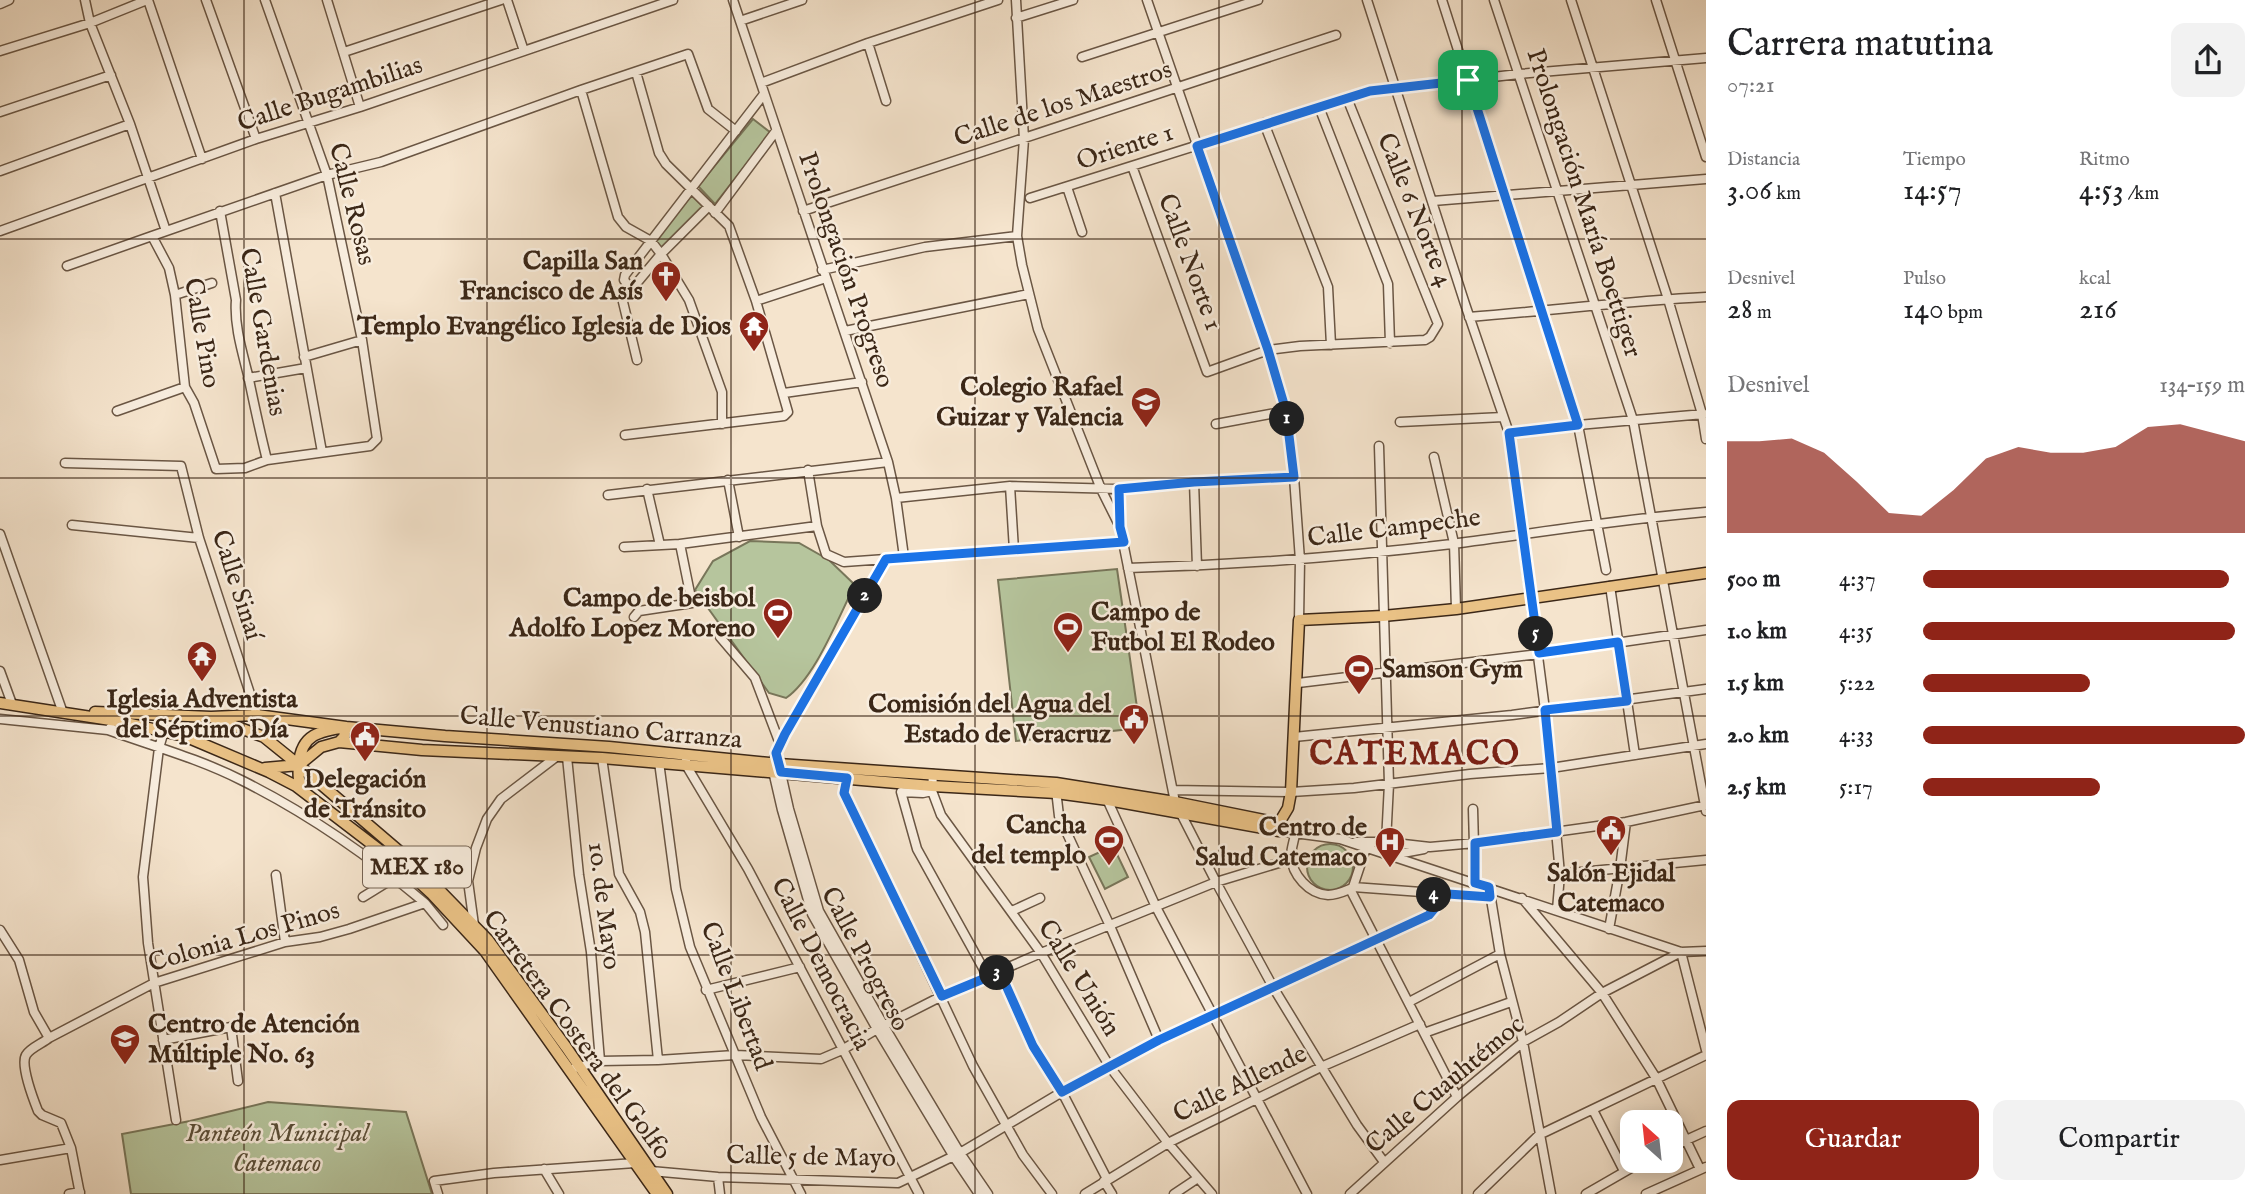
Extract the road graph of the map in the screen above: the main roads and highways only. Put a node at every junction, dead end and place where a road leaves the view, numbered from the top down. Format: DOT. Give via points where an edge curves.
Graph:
graph roads {
  1 [pos="1706,573"];
  2 [pos="0,703"];
  3 [pos="61,711"];
  4 [pos="211,717"];
  5 [pos="346,727"];
  6 [pos="339,742"];
  7 [pos="686,759"];
  8 [pos="299,765"];
  9 [pos="776,765"];
  10 [pos="258,767"];
  11 [pos="1056,788"];
  12 [pos="303,791"];
  13 [pos="1105,795"];
  14 [pos="1279,827"];
  15 [pos="410,867"];
  16 [pos="575,1068"];
  17 [pos="657,1194"];
  18 [pos="667,1194"];
  1 -- 14 [label="main road" via="1456,609 1299,620 1291,792"];
  2 -- 3 [label="main road, Carretera Costera del Golfo / MEX 180"];
  3 -- 4 [label="main road, Carretera Costera del Golfo / MEX 180"];
  3 -- 10 [label="main road, Carretera Costera del Golfo / MEX 180" via="184,736"];
  4 -- 5 [label="main road, Calle Venustiano Carranza" via="257,715"];
  4 -- 8 [label="main road, Carretera Costera del Golfo / MEX 180" via="264,737"];
  5 -- 6 [label="main road"];
  5 -- 7 [label="main road, Calle Venustiano Carranza"];
  5 -- 8 [label="main road" via="322,731 306,741"];
  6 -- 7 [label="main road, Calle Venustiano Carranza" via="659,762"];
  6 -- 8 [label="main road" via="321,747"];
  7 -- 9 [label="main road, Calle Venustiano Carranza"];
  8 -- 10 [label="main road"];
  8 -- 12 [label="main road"];
  8 -- 15 [label="main road, Carretera Costera del Golfo / MEX 180"];
  9 -- 11 [label="main road, Calle Venustiano Carranza" via="933,774"];
  9 -- 11 [label="main road, Calle Venustiano Carranza" via="932,788"];
  10 -- 12 [label="main road, Carretera Costera del Golfo / MEX 180"];
  11 -- 13 [label="main road, Calle Venustiano Carranza"];
  12 -- 15 [label="main road, Carretera Costera del Golfo / MEX 180"];
  13 -- 14 [label="main road, Calle Venustiano Carranza" via="1180,813"];
  13 -- 14 [label="main road, Calle Venustiano Carranza" via="1175,802"];
  15 -- 16 [label="main road, Carretera Costera del Golfo / MEX 180" via="485,951"];
  15 -- 16 [label="main road, Carretera Costera del Golfo / MEX 180" via="495,949"];
  16 -- 17 [label="main road, Carretera Costera del Golfo / MEX 180"];
  16 -- 18 [label="main road, Carretera Costera del Golfo / MEX 180"];
}
